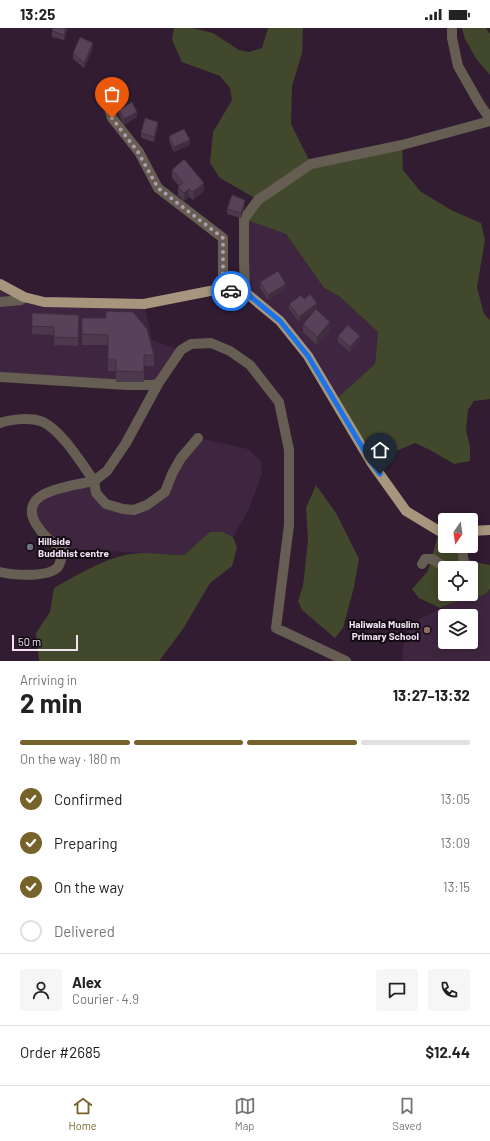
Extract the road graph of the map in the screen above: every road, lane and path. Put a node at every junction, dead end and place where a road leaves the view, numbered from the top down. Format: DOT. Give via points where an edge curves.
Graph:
graph roads {
  1 [pos="452,28"];
  2 [pos="107,102"];
  3 [pos="490,120"];
  4 [pos="0,284"];
  5 [pos="223,291"];
  6 [pos="245,292"];
  7 [pos="24,297"];
  8 [pos="0,302"];
  9 [pos="0,377"];
  10 [pos="158,384"];
  11 [pos="0,423"];
  12 [pos="198,438"];
  13 [pos="94,482"];
  14 [pos="438,530"];
  15 [pos="490,530"];
  16 [pos="478,531"];
  17 [pos="438,563"];
  18 [pos="422,564"];
  19 [pos="0,572"];
  20 [pos="346,661"];
  1 -- 3 [label="street" via="458,66"];
  2 -- 5 [label="street" via="112,118 138,152 158,188 223,238"];
  3 -- 6 [label="street" via="402,145 312,164 258,200 244,219"];
  4 -- 7 [label="main road"];
  5 -- 6 [label="main road"];
  5 -- 7 [label="main road" via="215,290 144,304 44,302"];
  6 -- 14 [label="main road" via="280,321 308,356 371,462 406,511"];
  7 -- 8 [label="street" via="21,300"];
  9 -- 10 [label="street" via="127,385"];
  10 -- 13 [label="street" via="126,443 107,471"];
  10 -- 20 [label="street" via="181,350 191,344 211,343 230,350 250,365 279,402 289,450 289,525 276,628"];
  11 -- 13 [label="street" via="24,418 43,422 66,441"];
  12 -- 13 [label="street" via="181,458 165,492 147,505 134,510 106,504 96,493"];
  13 -- 19 [label="street" via="55,489 40,496 33,503 31,511 38,527 45,537 64,549 58,566 51,571 30,575"];
  15 -- 16 [label="main road"];
  17 -- 18 [label="street" via="425,559"];
}
